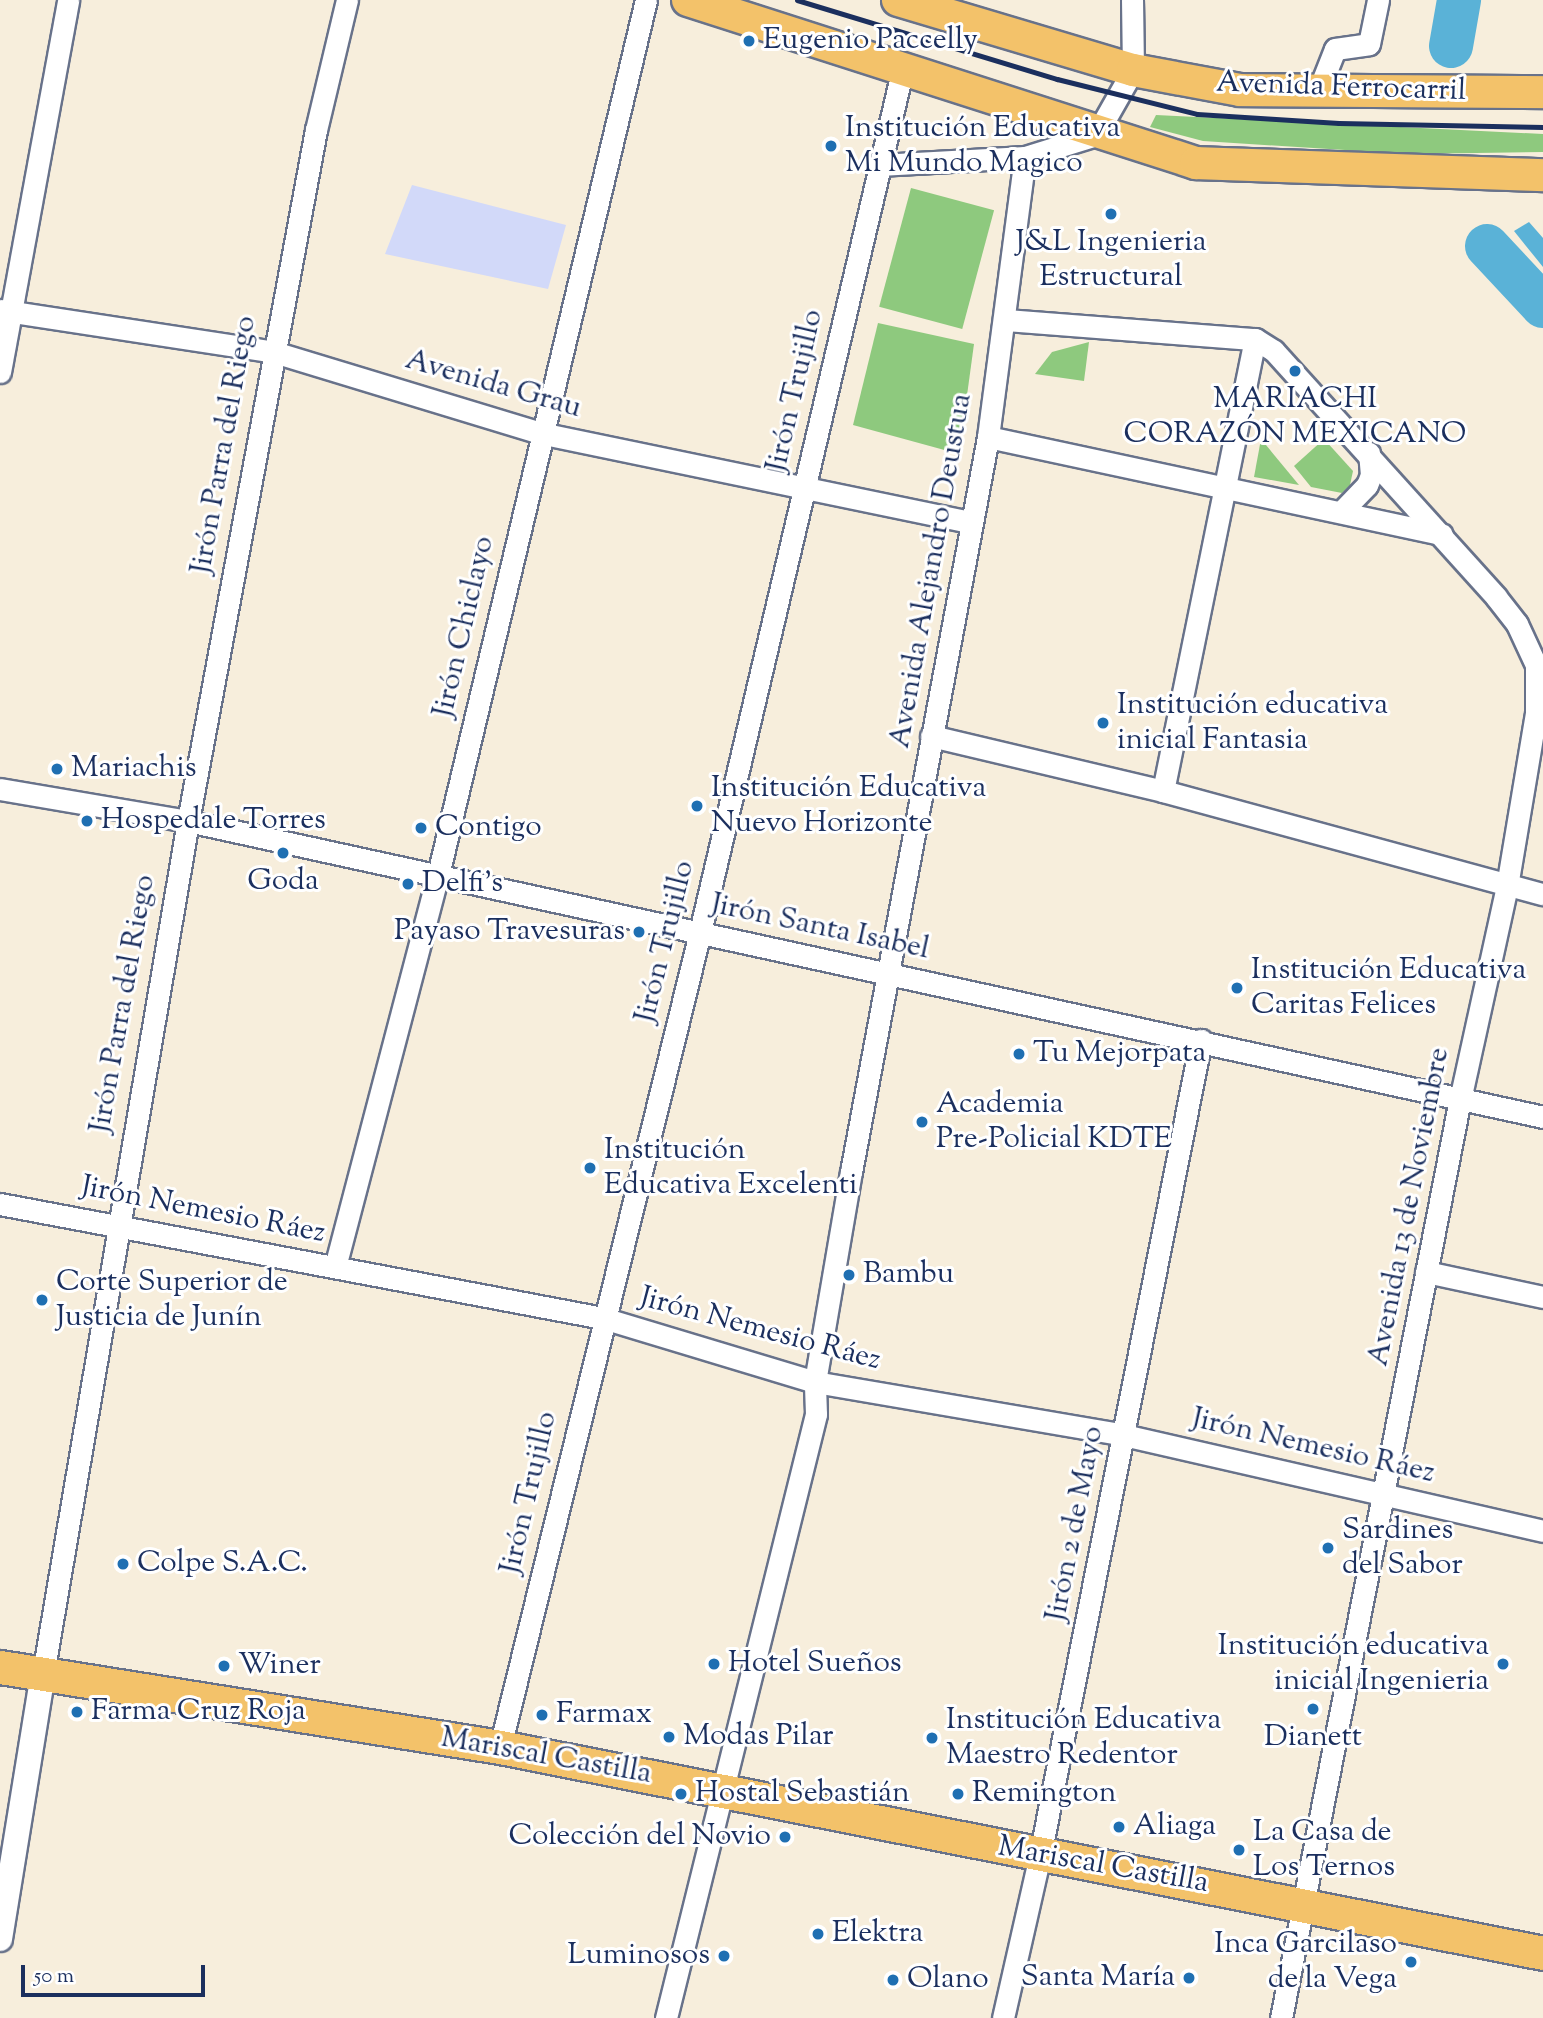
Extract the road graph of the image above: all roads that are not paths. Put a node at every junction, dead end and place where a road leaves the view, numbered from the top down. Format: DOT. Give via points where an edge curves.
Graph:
graph roads {
  1 [pos="68,0"];
  2 [pos="346,0"];
  3 [pos="646,0"];
  4 [pos="688,0"];
  5 [pos="1132,0"];
  6 [pos="1378,0"];
  7 [pos="910,2"];
  8 [pos="903,68"];
  9 [pos="1133,70"];
  10 [pos="1318,92"];
  11 [pos="1543,92"];
  12 [pos="1096,135"];
  13 [pos="1025,157"];
  14 [pos="879,165"];
  15 [pos="1543,175"];
  16 [pos="5,311"];
  17 [pos="1006,320"];
  18 [pos="1255,340"];
  19 [pos="274,352"];
  20 [pos="0,372"];
  21 [pos="540,433"];
  22 [pos="988,437"];
  23 [pos="1369,453"];
  24 [pos="804,487"];
  25 [pos="1227,487"];
  26 [pos="1341,512"];
  27 [pos="971,522"];
  28 [pos="1442,534"];
  29 [pos="931,736"];
  30 [pos="0,789"];
  31 [pos="1163,791"];
  32 [pos="188,821"];
  33 [pos="438,875"];
  34 [pos="1507,886"];
  35 [pos="1543,894"];
  36 [pos="700,932"];
  37 [pos="888,974"];
  38 [pos="1201,1040"];
  39 [pos="1460,1099"];
  40 [pos="1543,1117"];
  41 [pos="0,1204"];
  42 [pos="119,1224"];
  43 [pos="335,1267"];
  44 [pos="1426,1272"];
  45 [pos="1543,1297"];
  46 [pos="603,1318"];
  47 [pos="815,1382"];
  48 [pos="1124,1435"];
  49 [pos="1384,1493"];
  50 [pos="1543,1531"];
  51 [pos="0,1667"];
  52 [pos="43,1674"];
  53 [pos="500,1747"];
  54 [pos="719,1789"];
  55 [pos="1040,1855"];
  56 [pos="1304,1902"];
  57 [pos="0,1939"];
  58 [pos="1543,1953"];
  59 [pos="666,2018"];
  60 [pos="1003,2018"];
  61 [pos="1281,2018"];
  1 -- 16 [label="street"];
  2 -- 19 [label="street, Jirón Parra del Riego"];
  3 -- 21 [label="street, Jirón Chiclayo"];
  4 -- 8 [label="main road"];
  5 -- 9 [label="street"];
  6 -- 10 [label="street" via="1369,44 1335,49"];
  7 -- 9 [label="main road, Avenida Ferrocarril"];
  8 -- 12 [label="main road"];
  8 -- 14 [label="street, Jirón Trujillo"];
  9 -- 10 [label="main road, Avenida Ferrocarril" via="1240,90"];
  9 -- 12 [label="street"];
  10 -- 11 [label="main road, Avenida Ferrocarril"];
  12 -- 13 [label="street"];
  12 -- 15 [label="main road" via="1196,163"];
  13 -- 14 [label="street"];
  13 -- 17 [label="street, Avenida Alejandro Deustua"];
  14 -- 24 [label="street, Jirón Trujillo"];
  16 -- 19 [label="street, Avenida Grau"];
  16 -- 20 [label="street"];
  17 -- 18 [label="street"];
  17 -- 22 [label="street, Avenida Alejandro Deustua"];
  18 -- 23 [label="street, Avenida 13 de Noviembre" via="1274,351"];
  18 -- 25 [label="street"];
  19 -- 21 [label="street, Avenida Grau"];
  19 -- 32 [label="street, Jirón Parra del Riego"];
  21 -- 24 [label="street, Avenida Grau"];
  21 -- 33 [label="street, Jirón Chiclayo"];
  22 -- 25 [label="street"];
  22 -- 27 [label="street, Avenida Alejandro Deustua"];
  23 -- 26 [label="street" via="1367,485"];
  23 -- 28 [label="street, Avenida 13 de Noviembre"];
  24 -- 27 [label="street, Avenida Grau"];
  24 -- 36 [label="street, Jirón Trujillo"];
  25 -- 26 [label="street"];
  25 -- 31 [label="street"];
  26 -- 28 [label="street"];
  27 -- 29 [label="street, Avenida Alejandro Deustua"];
  28 -- 34 [label="street, Avenida 13 de Noviembre" via="1517,624 1536,665 1536,713"];
  29 -- 31 [label="street"];
  29 -- 37 [label="street, Avenida Alejandro Deustua"];
  30 -- 32 [label="street, Jirón Santa Isabel"];
  31 -- 34 [label="street"];
  32 -- 33 [label="street, Jirón Santa Isabel"];
  32 -- 42 [label="street, Jirón Parra del Riego"];
  33 -- 36 [label="street, Jirón Santa Isabel"];
  33 -- 43 [label="street, Jirón Chiclayo"];
  34 -- 35 [label="street"];
  34 -- 39 [label="street, Avenida 13 de Noviembre"];
  36 -- 37 [label="street, Jirón Santa Isabel"];
  36 -- 46 [label="street, Jirón Trujillo"];
  37 -- 38 [label="street, Jirón Santa Isabel"];
  37 -- 47 [label="street, Avenida Alejandro Deustua"];
  38 -- 39 [label="street, Jirón Santa Isabel"];
  38 -- 48 [label="street, Jirón 2 de Mayo"];
  39 -- 40 [label="street, Jirón Santa Isabel"];
  39 -- 44 [label="street, Avenida 13 de Noviembre"];
  41 -- 42 [label="street, Jirón Nemesio Ráez"];
  42 -- 43 [label="street, Jirón Nemesio Ráez"];
  42 -- 52 [label="street, Jirón Parra del Riego"];
  43 -- 46 [label="street, Jirón Nemesio Ráez"];
  44 -- 45 [label="street"];
  44 -- 49 [label="street, Avenida 13 de Noviembre"];
  46 -- 47 [label="street, Jirón Nemesio Ráez"];
  46 -- 53 [label="street, Jirón Trujillo"];
  47 -- 48 [label="street, Jirón Nemesio Ráez"];
  47 -- 54 [label="street, Avenida Alejandro Deustua" via="816,1414"];
  48 -- 49 [label="street, Jirón Nemesio Ráez"];
  48 -- 55 [label="street, Jirón 2 de Mayo"];
  49 -- 50 [label="street, Jirón Nemesio Ráez"];
  49 -- 56 [label="street, Avenida 13 de Noviembre"];
  51 -- 52 [label="highway, Mariscal Castilla"];
  52 -- 53 [label="highway, Mariscal Castilla"];
  52 -- 57 [label="street, Jirón Parra del Riego"];
  53 -- 54 [label="highway, Mariscal Castilla"];
  54 -- 55 [label="highway, Mariscal Castilla"];
  54 -- 59 [label="street, Avenida Alejandro Deustua"];
  55 -- 56 [label="highway, Mariscal Castilla"];
  55 -- 60 [label="street, Jirón 2 de Mayo"];
  56 -- 58 [label="highway, Mariscal Castilla"];
  56 -- 61 [label="street, Avenida 13 de Noviembre"];
}
